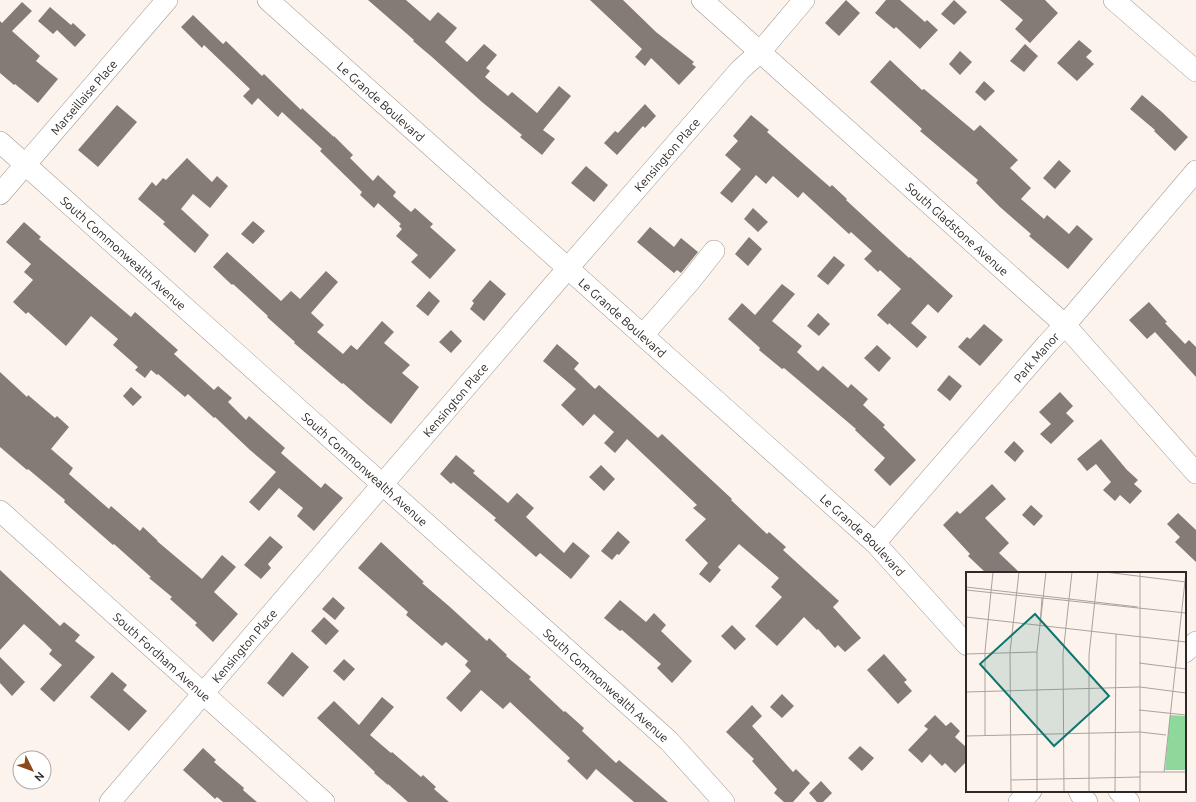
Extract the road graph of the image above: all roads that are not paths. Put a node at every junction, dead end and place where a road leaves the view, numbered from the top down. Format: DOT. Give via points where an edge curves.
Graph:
graph roads {
  1 [pos="167,0"];
  2 [pos="268,0"];
  3 [pos="702,0"];
  4 [pos="804,0"];
  5 [pos="1114,0"];
  6 [pos="760,52"];
  7 [pos="1196,71"];
  8 [pos="0,142"];
  9 [pos="25,164"];
  10 [pos="1196,171"];
  11 [pos="0,194"];
  12 [pos="714,251"];
  13 [pos="568,268"];
  14 [pos="1065,325"];
  15 [pos="643,335"];
  16 [pos="1196,473"];
  17 [pos="382,485"];
  18 [pos="0,511"];
  19 [pos="875,543"];
  20 [pos="1196,642"];
  21 [pos="966,644"];
  22 [pos="1186,651"];
  23 [pos="203,693"];
  24 [pos="1030,792"];
  25 [pos="1080,792"];
  26 [pos="1120,792"];
  27 [pos="110,802"];
  28 [pos="324,802"];
  29 [pos="724,802"];
  30 [pos="1019,802"];
  31 [pos="1086,802"];
  32 [pos="1129,802"];
  1 -- 9 [label="street, Marseillaise Place"];
  2 -- 13 [label="street, Le Grande Boulevard"];
  3 -- 6 [label="street, South Gladstone Avenue"];
  4 -- 6 [label="street, Kensington Place"];
  5 -- 7 [label="street"];
  6 -- 13 [label="street, Kensington Place" via="740,70"];
  6 -- 14 [label="street, South Gladstone Avenue"];
  8 -- 9 [label="street, South Commonwealth Avenue"];
  9 -- 11 [label="street, Marseillaise Place"];
  9 -- 17 [label="street, South Commonwealth Avenue"];
  10 -- 14 [label="street, Park Manor"];
  12 -- 15 [label="street"];
  13 -- 15 [label="street, Le Grande Boulevard"];
  13 -- 17 [label="street, Kensington Place"];
  14 -- 16 [label="street, South Gladstone Avenue"];
  14 -- 19 [label="street, Park Manor"];
  15 -- 19 [label="street, Le Grande Boulevard"];
  17 -- 23 [label="street, Kensington Place"];
  17 -- 29 [label="street, South Commonwealth Avenue" via="669,741"];
  18 -- 23 [label="street, South Fordham Avenue"];
  19 -- 21 [label="street, Le Grande Boulevard"];
  20 -- 22 [label="street"];
  23 -- 27 [label="street, Kensington Place"];
  23 -- 28 [label="street, South Fordham Avenue"];
  24 -- 30 [label="street"];
  25 -- 31 [label="street"];
  26 -- 32 [label="street"];
}
